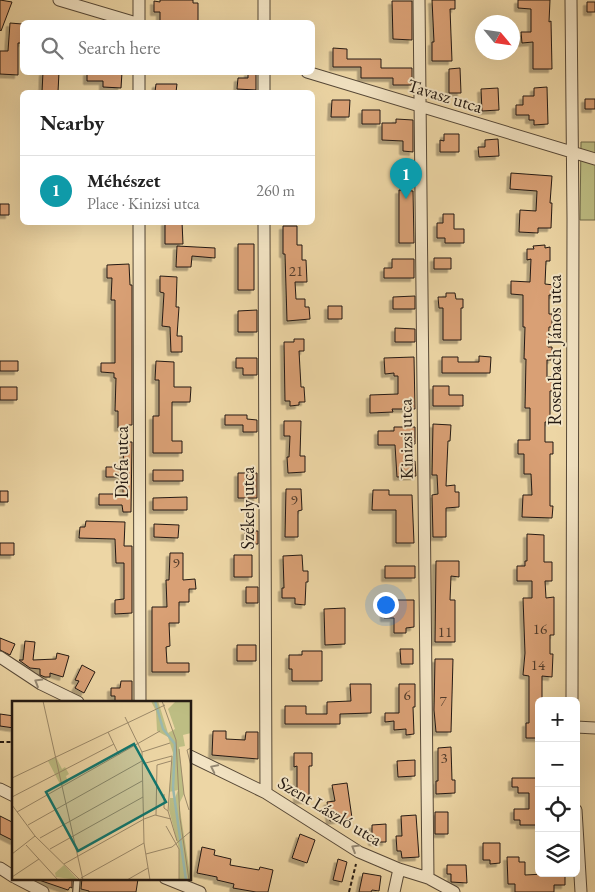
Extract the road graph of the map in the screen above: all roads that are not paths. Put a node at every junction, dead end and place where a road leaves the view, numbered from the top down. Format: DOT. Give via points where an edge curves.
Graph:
graph roads {
  1 [pos="59,0"];
  2 [pos="139,0"];
  3 [pos="264,0"];
  4 [pos="419,0"];
  5 [pos="571,0"];
  6 [pos="126,20"];
  7 [pos="139,20"];
  8 [pos="264,20"];
  9 [pos="315,74"];
  10 [pos="139,75"];
  11 [pos="264,75"];
  12 [pos="139,90"];
  13 [pos="264,90"];
  14 [pos="420,106"];
  15 [pos="572,152"];
  16 [pos="595,159"];
  17 [pos="139,225"];
  18 [pos="264,225"];
  19 [pos="0,658"];
  20 [pos="572,697"];
  21 [pos="76,701"];
  22 [pos="140,701"];
  23 [pos="580,727"];
  24 [pos="595,728"];
  25 [pos="191,756"];
  26 [pos="0,789"];
  27 [pos="266,793"];
  28 [pos="12,795"];
  29 [pos="577,832"];
  30 [pos="0,868"];
  31 [pos="398,870"];
  32 [pos="12,876"];
  33 [pos="428,878"];
  34 [pos="19,880"];
  35 [pos="170,880"];
  36 [pos="43,892"];
  37 [pos="200,892"];
  38 [pos="394,892"];
  39 [pos="454,892"];
  40 [pos="581,892"];
  1 -- 6 [label="street"];
  2 -- 7 [label="street"];
  3 -- 8 [label="street"];
  4 -- 14 [label="street, Kinizsi utca"];
  5 -- 15 [label="street, Rosenbach János utca"];
  9 -- 14 [label="street, Tavasz utca"];
  10 -- 12 [label="street"];
  11 -- 13 [label="street"];
  14 -- 15 [label="street, Tavasz utca"];
  14 -- 33 [label="street, Kinizsi utca"];
  15 -- 16 [label="street, Tavasz utca"];
  15 -- 20 [label="street, Rosenbach János utca"];
  17 -- 22 [label="street, Diófa utca"];
  18 -- 27 [label="street, Székely utca"];
  21 -- 19 [label="street, one-way"];
  23 -- 24 [label="street"];
  27 -- 25 [label="street, Szent László utca, one-way"];
  26 -- 28 [label="street"];
  31 -- 27 [label="street, Szent László utca, one-way" via="359,852"];
  29 -- 40 [label="street"];
  30 -- 32 [label="street"];
  31 -- 33 [label="street, Szent László utca"];
  31 -- 38 [label="street"];
  33 -- 39 [label="street, Szent László utca"];
  34 -- 36 [label="street"];
  35 -- 37 [label="street"];
}
